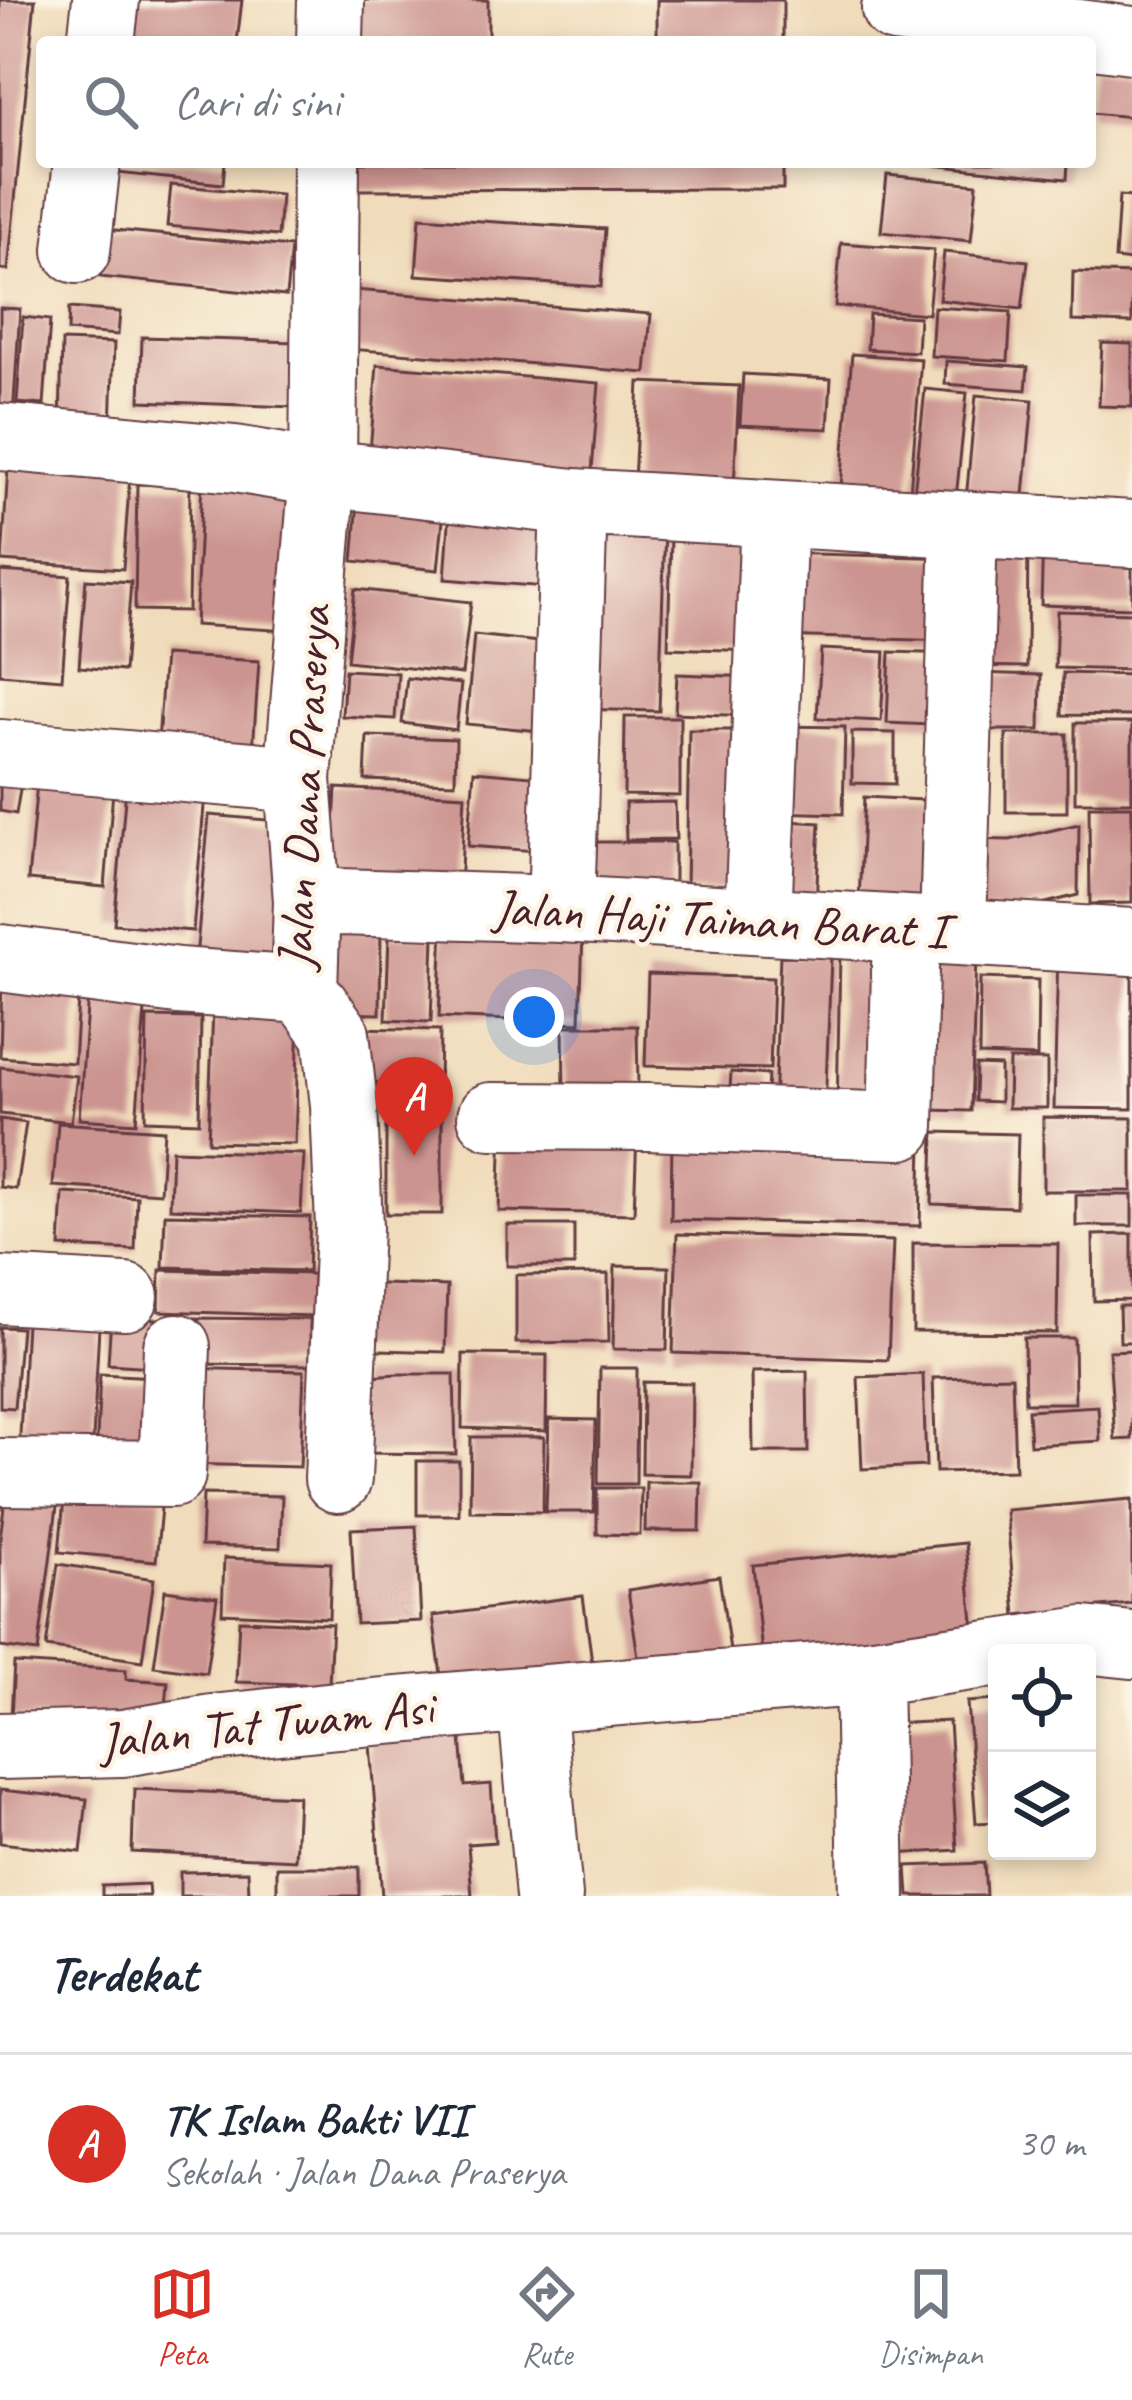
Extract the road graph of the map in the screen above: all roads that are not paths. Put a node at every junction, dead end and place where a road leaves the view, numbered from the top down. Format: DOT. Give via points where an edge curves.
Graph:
graph roads {
  1 [pos="106,0"];
  2 [pos="332,0"];
  3 [pos="895,9"];
  4 [pos="102,36"];
  5 [pos="330,36"];
  6 [pos="1132,40"];
  7 [pos="86,168"];
  8 [pos="326,168"];
  9 [pos="77,250"];
  10 [pos="0,437"];
  11 [pos="323,473"];
  12 [pos="574,502"];
  13 [pos="774,514"];
  14 [pos="964,525"];
  15 [pos="1132,533"];
  16 [pos="0,753"];
  17 [pos="298,778"];
  18 [pos="307,901"];
  19 [pos="561,908"];
  20 [pos="758,920"];
  21 [pos="929,930"];
  22 [pos="1132,942"];
  23 [pos="0,958"];
  24 [pos="304,990"];
  25 [pos="491,1116"];
  26 [pos="0,1290"];
  27 [pos="125,1297"];
  28 [pos="177,1347"];
  29 [pos="0,1472"];
  30 [pos="338,1479"];
  31 [pos="1057,1644"];
  32 [pos="1132,1646"];
  33 [pos="988,1654"];
  34 [pos="868,1672"];
  35 [pos="532,1700"];
  36 [pos="0,1746"];
  37 [pos="549,1896"];
  38 [pos="872,1896"];
  1 -- 4 [label="street"];
  2 -- 5 [label="street"];
  3 -- 6 [label="street"];
  7 -- 9 [label="street"];
  8 -- 11 [label="street, Jalan Dana Praserya"];
  10 -- 11 [label="street"];
  11 -- 12 [label="street"];
  11 -- 17 [label="street, Jalan Dana Praserya"];
  12 -- 13 [label="street"];
  12 -- 19 [label="street"];
  13 -- 14 [label="street"];
  13 -- 20 [label="street"];
  14 -- 15 [label="street"];
  14 -- 21 [label="street"];
  16 -- 17 [label="street"];
  17 -- 18 [label="street, Jalan Dana Praserya"];
  18 -- 19 [label="street, Jalan Haji Taiman Barat I"];
  18 -- 24 [label="street, Jalan Dana Praserya"];
  19 -- 20 [label="street, Jalan Haji Taiman Barat I"];
  20 -- 21 [label="street, Jalan Haji Taiman Barat I"];
  21 -- 22 [label="street, Jalan Haji Taiman Barat I"];
  21 -- 25 [label="street" via="901,1126"];
  23 -- 24 [label="street, Jalan Dana Praserya"];
  24 -- 30 [label="street" via="336,1034 344,1105 349,1227"];
  26 -- 27 [label="street"];
  28 -- 29 [label="street" via="172,1474"];
  31 -- 32 [label="street, Jalan Tat Twam Asi"];
  33 -- 34 [label="street, Jalan Tat Twam Asi"];
  34 -- 35 [label="street, Jalan Tat Twam Asi"];
  34 -- 38 [label="street"];
  35 -- 36 [label="street, Jalan Tat Twam Asi" via="337,1714 123,1743"];
  35 -- 37 [label="street"];
}
